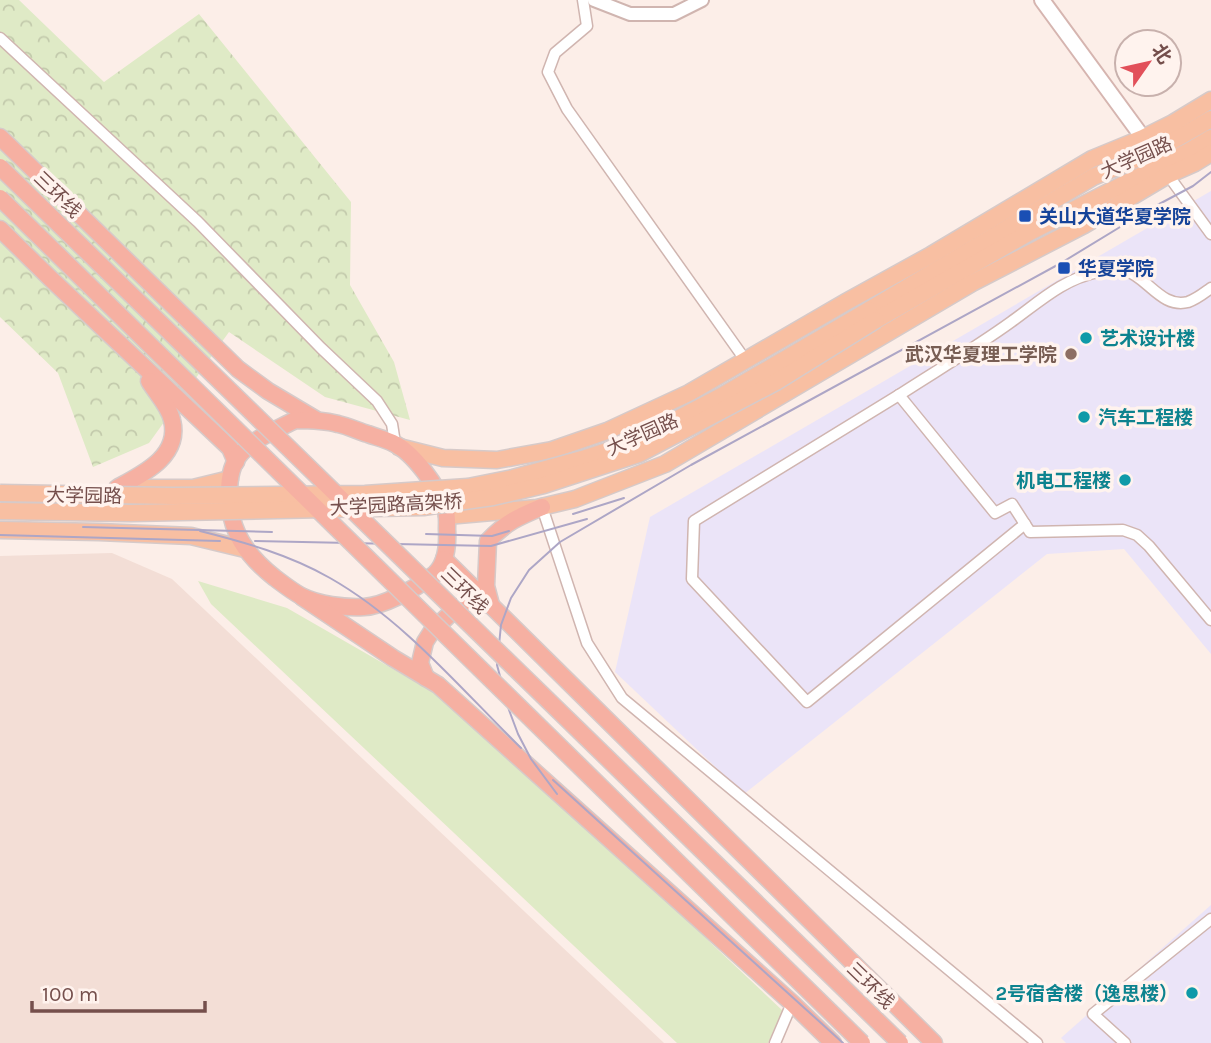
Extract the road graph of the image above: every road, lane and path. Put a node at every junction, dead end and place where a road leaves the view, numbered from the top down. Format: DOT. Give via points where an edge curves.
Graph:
graph roads {
  1 [pos="583,0"];
  2 [pos="594,0"];
  3 [pos="702,0"];
  4 [pos="1042,0"];
  5 [pos="0,38"];
  6 [pos="1211,100"];
  7 [pos="1211,119"];
  8 [pos="0,137"];
  9 [pos="1211,138"];
  10 [pos="1211,153"];
  11 [pos="1156,157"];
  12 [pos="0,167"];
  13 [pos="0,198"];
  14 [pos="0,229"];
  15 [pos="1211,234"];
  16 [pos="928,283"];
  17 [pos="972,283"];
  18 [pos="1211,288"];
  19 [pos="869,289"];
  20 [pos="873,315"];
  21 [pos="129,353"];
  22 [pos="746,361"];
  23 [pos="899,395"];
  24 [pos="318,421"];
  25 [pos="397,445"];
  26 [pos="236,462"];
  27 [pos="230,479"];
  28 [pos="0,486"];
  29 [pos="117,488"];
  30 [pos="0,493"];
  31 [pos="542,507"];
  32 [pos="0,511"];
  33 [pos="447,516"];
  34 [pos="1025,524"];
  35 [pos="0,530"];
  36 [pos="245,549"];
  37 [pos="444,559"];
  38 [pos="302,597"];
  39 [pos="491,605"];
  40 [pos="1211,620"];
  41 [pos="426,678"];
  42 [pos="1211,919"];
  43 [pos="792,1003"];
  44 [pos="775,1043"];
  45 [pos="833,1043"];
  46 [pos="862,1043"];
  47 [pos="900,1043"];
  48 [pos="934,1043"];
  49 [pos="1037,1043"];
  50 [pos="1125,1043"];
  1 -- 22 [label="street" via="587,26 555,53 548,72 567,109"];
  2 -- 3 [label="street" via="630,14 674,14"];
  4 -- 11 [label="main road"];
  5 -- 25 [label="street" via="198,222 377,401 392,424"];
  6 -- 11 [label="main road"];
  7 -- 11 [label="main road, 大学园路"];
  8 -- 24 [label="highway" via="238,369"];
  9 -- 11 [label="main road" via="1189,152"];
  10 -- 11 [label="main road" via="1195,163"];
  11 -- 15 [label="street"];
  11 -- 16 [label="main road, 大学园路" via="1093,177"];
  11 -- 17 [label="main road, 大学园路" via="1084,225"];
  11 -- 19 [label="main road" via="1091,159"];
  12 -- 47 [label="highway, 三环线, bridge"];
  13 -- 46 [label="highway, bridge"];
  14 -- 21 [label="highway"];
  16 -- 17 [label="main road"];
  16 -- 19 [label="main road"];
  16 -- 20 [label="main road, 大学园路"];
  17 -- 31 [label="main road, 大学园路" via="665,464"];
  18 -- 23 [label="street" via="1182,303 1169,301 1123,270 1074,279"];
  19 -- 22 [label="main road"];
  20 -- 30 [label="main road, 大学园路, bridge" via="622,446 513,478 468,487 365,494"];
  20 -- 32 [label="main road, 大学园路高架桥, bridge" via="776,382 639,454 493,497 423,507"];
  21 -- 26 [label="highway" via="230,448"];
  21 -- 29 [label="highway" via="172,419 173,432 171,446 162,458"];
  22 -- 25 [label="main road" via="652,411 552,450 497,460 443,458"];
  23 -- 34 [label="street" via="995,513 1012,504"];
  23 -- 34 [label="street" via="694,521 692,579 807,702"];
  24 -- 25 [label="highway"];
  24 -- 26 [label="highway" via="296,420 260,439"];
  25 -- 33 [label="highway" via="431,480"];
  26 -- 27 [label="highway"];
  27 -- 29 [label="main road, 大学园路" via="192,488"];
  27 -- 36 [label="highway" via="232,523"];
  28 -- 29 [label="main road, 大学园路"];
  31 -- 33 [label="main road, 大学园路"];
  31 -- 39 [label="highway" via="503,526 488,541 486,586"];
  31 -- 49 [label="street" via="587,643 622,698"];
  33 -- 37 [label="highway"];
  34 -- 40 [label="street" via="1030,532 1123,530 1137,536"];
  35 -- 36 [label="main road, 大学园路" via="191,536"];
  36 -- 38 [label="highway" via="258,565"];
  37 -- 38 [label="highway" via="434,575 381,603 344,607"];
  37 -- 39 [label="highway"];
  38 -- 41 [label="highway"];
  39 -- 41 [label="highway" via="466,603 432,631 420,663"];
  39 -- 48 [label="highway"];
  41 -- 43 [label="highway"];
  42 -- 50 [label="street" via="1093,1014"];
  43 -- 44 [label="street"];
  43 -- 45 [label="highway"];
}
